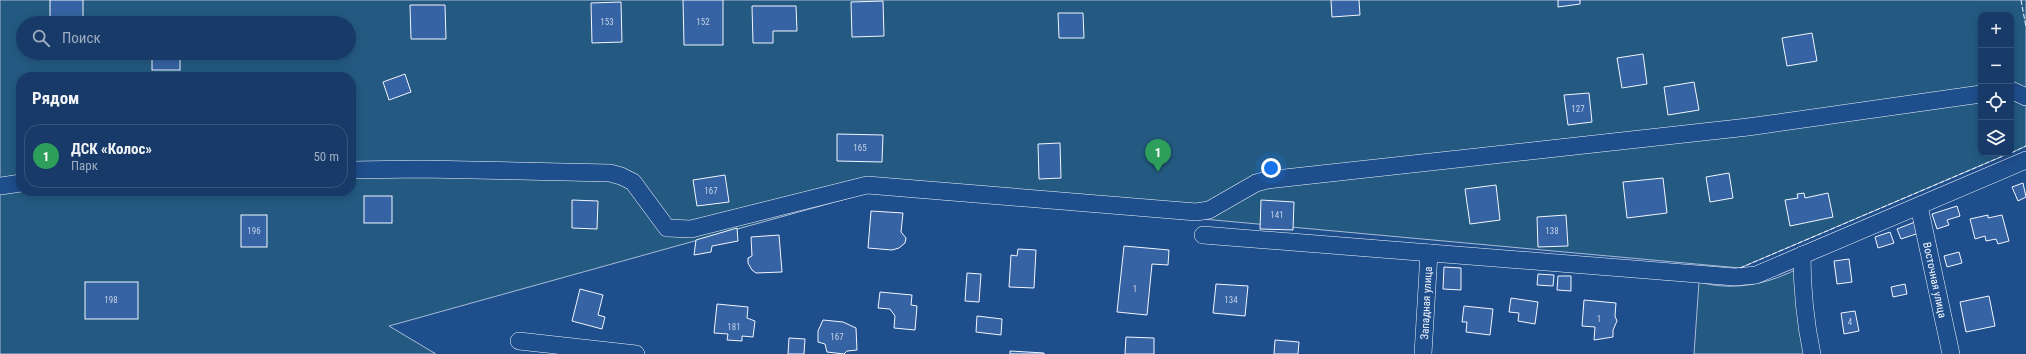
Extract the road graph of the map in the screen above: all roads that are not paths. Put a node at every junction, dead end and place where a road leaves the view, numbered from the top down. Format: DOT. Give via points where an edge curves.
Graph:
graph roads {
  1 [pos="2014,91"];
  2 [pos="1978,94"];
  3 [pos="2026,97"];
  4 [pos="2026,160"];
  5 [pos="356,170"];
  6 [pos="16,184"];
  7 [pos="0,186"];
  8 [pos="1919,206"];
  9 [pos="1203,235"];
  10 [pos="1429,253"];
  11 [pos="1802,255"];
  12 [pos="518,340"];
  13 [pos="636,354"];
  14 [pos="1423,354"];
  15 [pos="1812,354"];
  16 [pos="1951,354"];
  1 -- 3 [label="street"];
  2 -- 5 [label="street" via="1748,127 1267,180 1256,183 1204,212 867,185 691,229 678,230 667,228 660,221 633,182 610,173"];
  4 -- 8 [label="street"];
  6 -- 7 [label="street"];
  8 -- 11 [label="street"];
  8 -- 16 [label="street, Восточная улица"];
  9 -- 10 [label="street"];
  10 -- 11 [label="street" via="1734,277 1756,275"];
  10 -- 14 [label="street, Западная улица"];
  11 -- 15 [label="street" via="1806,328"];
  12 -- 13 [label="street"];
}
